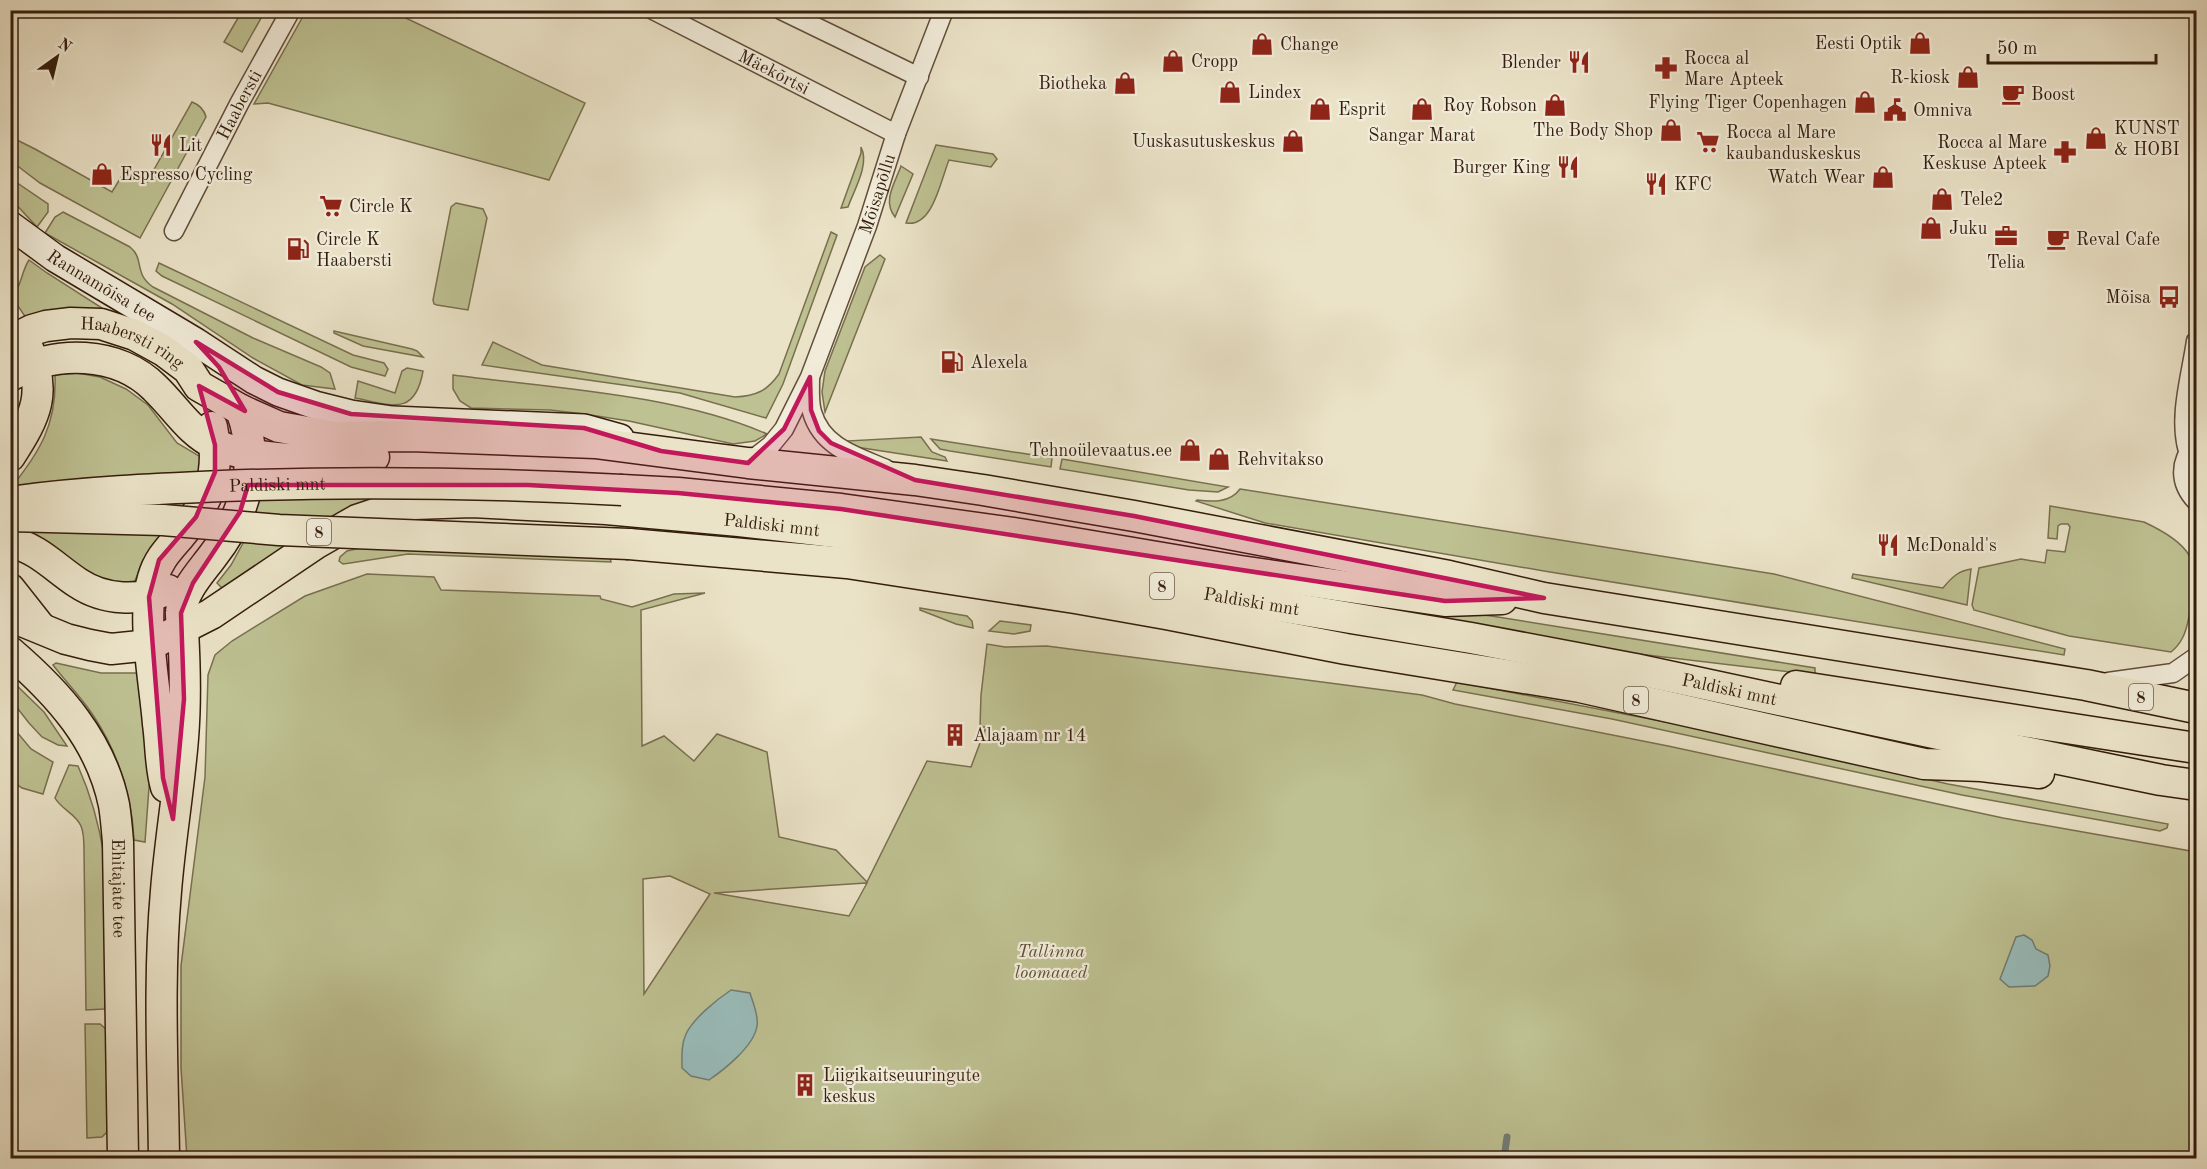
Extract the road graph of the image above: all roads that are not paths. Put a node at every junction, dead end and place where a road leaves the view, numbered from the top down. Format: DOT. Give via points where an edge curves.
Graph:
graph roads {
  1 [pos="291,10"];
  2 [pos="653,10"];
  3 [pos="781,10"];
  4 [pos="944,10"];
  5 [pos="919,77"];
  6 [pos="896,134"];
  7 [pos="10,225"];
  8 [pos="174,231"];
  9 [pos="14,332"];
  10 [pos="2196,341"];
  11 [pos="196,342"];
  12 [pos="23,370"];
  13 [pos="810,377"];
  14 [pos="199,386"];
  15 [pos="241,410"];
  16 [pos="215,445"];
  17 [pos="2192,447"];
  18 [pos="662,451"];
  19 [pos="251,454"];
  20 [pos="10,456"];
  21 [pos="748,463"];
  22 [pos="915,480"];
  23 [pos="2196,501"];
  24 [pos="10,502"];
  25 [pos="10,516"];
  26 [pos="10,542"];
  27 [pos="210,561"];
  28 [pos="10,589"];
  29 [pos="149,597"];
  30 [pos="1544,598"];
  31 [pos="10,616"];
  32 [pos="40,627"];
  33 [pos="183,637"];
  34 [pos="150,645"];
  35 [pos="10,652"];
  36 [pos="2196,657"];
  37 [pos="1635,669"];
  38 [pos="2086,685"];
  39 [pos="2196,708"];
  40 [pos="2196,748"];
  41 [pos="2161,780"];
  42 [pos="2196,785"];
  43 [pos="174,819"];
  44 [pos="123,1158"];
  45 [pos="164,1158"];
  1 -- 8 [label="street, Haabersti"];
  2 -- 6 [label="street, Mäekõrtsi"];
  3 -- 5 [label="street"];
  4 -- 5 [label="street, Mõisapõllu"];
  5 -- 6 [label="street, Mõisapõllu"];
  6 -- 13 [label="street, Mõisapõllu" via="867,226"];
  7 -- 11 [label="main road, Rannamõisa tee" via="55,258"];
  9 -- 12 [label="main road"];
  9 -- 14 [label="main road, Haabersti ring" via="70,322 101,324 135,335 164,351 188,369"];
  10 -- 17 [label="street" via="2184,421 2185,439"];
  11 -- 15 [label="main road, Haabersti ring" via="219,367"];
  11 -- 18 [label="main road" via="278,392 351,414 392,420 584,428"];
  12 -- 16 [label="main road" via="81,357 130,369 154,386 202,437"];
  12 -- 20 [label="main road" via="39,380 36,407"];
  13 -- 21 [label="street, Mõisapõllu" via="784,429"];
  13 -- 22 [label="street, Mõisapõllu" via="811,410 819,431 831,443"];
  14 -- 15 [label="main road, Haabersti ring"];
  14 -- 16 [label="main road" via="208,403"];
  15 -- 18 [label="main road, Paldiski mnt / 8" via="279,427 336,437 537,439"];
  15 -- 19 [label="main road, Haabersti ring"];
  16 -- 19 [label="main road"];
  16 -- 29 [label="main road" via="215,472 206,500 159,560"];
  17 -- 23 [label="street" via="2182,472"];
  18 -- 19 [label="main road" via="582,456 425,451 331,458"];
  18 -- 21 [label="main road, Paldiski mnt / 8"];
  19 -- 27 [label="main road, Haabersti ring" via="240,513"];
  21 -- 22 [label="main road, Paldiski mnt / 8"];
  22 -- 30 [label="main road, Paldiski mnt / 8" via="1134,516"];
  24 -- 30 [label="main road, Paldiski mnt / 8, bridge" via="84,492 298,483 528,485 678,493 841,509 1020,534 1445,601"];
  25 -- 41 [label="main road, Paldiski mnt / 8, bridge" via="628,544 847,563 987,583 1346,649 1581,687 1924,764 1982,766 2078,778"];
  26 -- 29 [label="main road" via="35,550 93,591 122,598"];
  27 -- 29 [label="main road" via="191,577"];
  27 -- 33 [label="main road, Haabersti ring" via="184,599"];
  28 -- 32 [label="main road"];
  29 -- 34 [label="main road"];
  30 -- 38 [label="main road, Paldiski mnt / 8"];
  31 -- 32 [label="main road"];
  32 -- 34 [label="main road" via="66,639 111,649"];
  33 -- 34 [label="main road"];
  33 -- 37 [label="main road, Paldiski mnt / 8" via="315,544 357,520 414,504 472,502 606,509 835,532 1472,638"];
  33 -- 43 [label="main road" via="183,738"];
  34 -- 43 [label="main road" via="163,778"];
  35 -- 44 [label="main road, Ehitajate tee" via="66,705 87,737 114,805 118,842"];
  36 -- 38 [label="street" via="2173,673"];
  37 -- 40 [label="main road" via="1822,688"];
  37 -- 41 [label="main road, Paldiski mnt / 8"];
  38 -- 39 [label="main road, Paldiski mnt / 8"];
  41 -- 42 [label="main road, Paldiski mnt / 8"];
  43 -- 45 [label="main road" via="165,893 162,972"];
}
